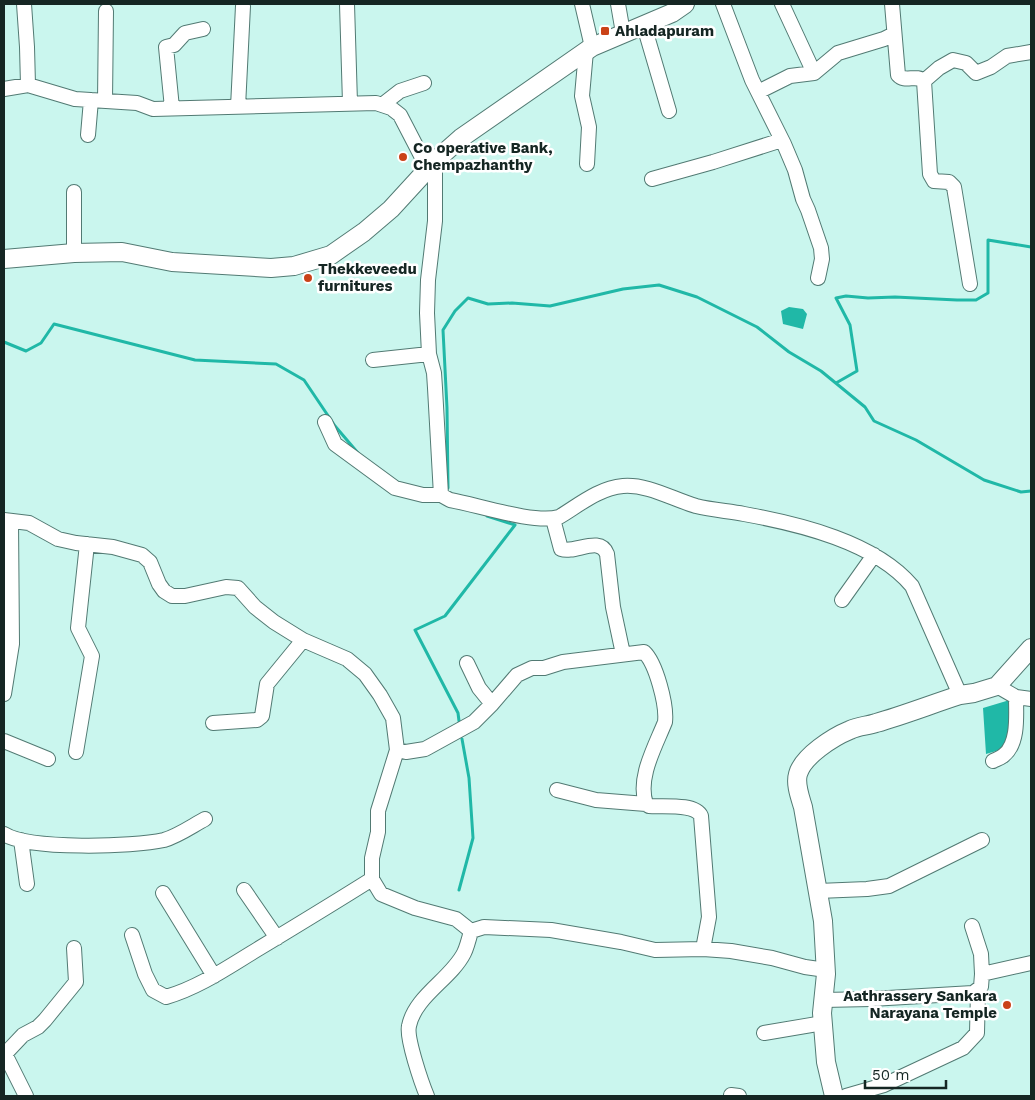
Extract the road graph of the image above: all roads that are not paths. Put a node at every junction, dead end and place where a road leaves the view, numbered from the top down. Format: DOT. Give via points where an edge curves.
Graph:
graph roads {
  1 [pos="24,4"];
  2 [pos="348,4"];
  3 [pos="582,4"];
  4 [pos="618,4"];
  5 [pos="685,4"];
  6 [pos="724,4"];
  7 [pos="782,4"];
  8 [pos="892,4"];
  9 [pos="243,6"];
  10 [pos="106,11"];
  11 [pos="641,25"];
  12 [pos="203,29"];
  13 [pos="623,33"];
  14 [pos="894,34"];
  15 [pos="589,49"];
  16 [pos="1031,52"];
  17 [pos="814,73"];
  18 [pos="924,81"];
  19 [pos="424,82"];
  20 [pos="28,85"];
  21 [pos="4,89"];
  22 [pos="758,92"];
  23 [pos="91,100"];
  24 [pos="105,101"];
  25 [pos="350,103"];
  26 [pos="382,105"];
  27 [pos="238,107"];
  28 [pos="172,108"];
  29 [pos="669,111"];
  30 [pos="88,135"];
  31 [pos="782,140"];
  32 [pos="587,164"];
  33 [pos="431,165"];
  34 [pos="652,178"];
  35 [pos="74,192"];
  36 [pos="74,253"];
  37 [pos="4,259"];
  38 [pos="818,278"];
  39 [pos="970,284"];
  40 [pos="429,354"];
  41 [pos="373,360"];
  42 [pos="325,422"];
  43 [pos="441,495"];
  44 [pos="553,519"];
  45 [pos="7,521"];
  46 [pos="87,544"];
  47 [pos="874,555"];
  48 [pos="842,600"];
  49 [pos="303,640"];
  50 [pos="1031,648"];
  51 [pos="623,654"];
  52 [pos="467,663"];
  53 [pos="997,686"];
  54 [pos="4,694"];
  55 [pos="960,695"];
  56 [pos="1016,697"];
  57 [pos="1031,699"];
  58 [pos="492,704"];
  59 [pos="213,722"];
  60 [pos="4,741"];
  61 [pos="397,750"];
  62 [pos="76,752"];
  63 [pos="48,759"];
  64 [pos="993,761"];
  65 [pos="557,790"];
  66 [pos="646,804"];
  67 [pos="205,819"];
  68 [pos="4,834"];
  69 [pos="21,840"];
  70 [pos="982,840"];
  71 [pos="372,879"];
  72 [pos="27,884"];
  73 [pos="244,890"];
  74 [pos="818,891"];
  75 [pos="163,893"];
  76 [pos="972,926"];
  77 [pos="471,932"];
  78 [pos="132,935"];
  79 [pos="276,938"];
  80 [pos="74,948"];
  81 [pos="703,949"];
  82 [pos="1031,963"];
  83 [pos="826,970"];
  84 [pos="982,974"];
  85 [pos="214,976"];
  86 [pos="978,991"];
  87 [pos="823,1000"];
  88 [pos="822,1023"];
  89 [pos="764,1033"];
  90 [pos="4,1053"];
  91 [pos="26,1096"];
  92 [pos="427,1096"];
  93 [pos="834,1096"];
  94 [pos="846,1096"];
  1 -- 20 [label="street"];
  2 -- 25 [label="street"];
  3 -- 15 [label="street"];
  4 -- 13 [label="street"];
  5 -- 11 [label="main road" via="672,13"];
  6 -- 22 [label="street"];
  7 -- 17 [label="street"];
  8 -- 14 [label="street"];
  9 -- 27 [label="street"];
  10 -- 24 [label="street"];
  11 -- 13 [label="main road"];
  11 -- 29 [label="street"];
  12 -- 28 [label="street" via="186,33 174,45 166,47"];
  13 -- 15 [label="main road"];
  14 -- 17 [label="street" via="838,53"];
  14 -- 18 [label="street" via="898,75 903,79"];
  15 -- 32 [label="street" via="582,96 590,127"];
  15 -- 33 [label="main road" via="461,138"];
  16 -- 18 [label="street" via="1007,56 976,73 966,63 953,60"];
  17 -- 22 [label="street" via="790,76"];
  18 -- 39 [label="street" via="930,174 934,181 949,182 954,187"];
  19 -- 26 [label="street" via="400,91"];
  20 -- 21 [label="street"];
  20 -- 23 [label="street" via="75,99"];
  22 -- 31 [label="street"];
  23 -- 24 [label="street"];
  23 -- 30 [label="street"];
  24 -- 28 [label="street" via="137,103 153,109"];
  25 -- 26 [label="street"];
  25 -- 27 [label="street"];
  26 -- 33 [label="street" via="400,115"];
  27 -- 28 [label="street"];
  31 -- 34 [label="street"];
  31 -- 38 [label="street" via="821,248"];
  33 -- 36 [label="main road" via="391,209 364,232 331,255 294,266 271,268 172,262 122,252"];
  33 -- 40 [label="street" via="435,221 428,280"];
  35 -- 36 [label="street"];
  36 -- 37 [label="main road"];
  40 -- 41 [label="street"];
  40 -- 43 [label="street" via="434,373"];
  42 -- 43 [label="street" via="335,444 395,488 423,495"];
  43 -- 44 [label="street" via="450,500"];
  44 -- 47 [label="street" via="607,488 625,486 650,489 695,506 789,523"];
  44 -- 51 [label="street" via="561,549 568,551 597,545 605,548"];
  45 -- 46 [label="street" via="29,523 58,539"];
  45 -- 54 [label="street" via="12,644"];
  46 -- 49 [label="street" via="142,554 150,562 164,591 172,596 238,588 274,622"];
  46 -- 62 [label="street" via="78,628 92,656"];
  47 -- 48 [label="street"];
  47 -- 55 [label="street" via="912,586"];
  49 -- 59 [label="street" via="267,684 262,716 257,720"];
  49 -- 61 [label="street" via="347,659 365,674 393,718"];
  50 -- 53 [label="main road"];
  51 -- 58 [label="street" via="532,668 517,675"];
  51 -- 66 [label="street" via="644,652 649,657 665,702 664,722 643,789"];
  52 -- 58 [label="street" via="479,688"];
  53 -- 55 [label="main road"];
  53 -- 56 [label="street"];
  55 -- 74 [label="main road" via="851,729 825,744 802,764 797,780"];
  56 -- 57 [label="street"];
  56 -- 64 [label="street" via="1014,738 1004,756"];
  58 -- 61 [label="street" via="474,722 425,749"];
  60 -- 63 [label="street"];
  61 -- 71 [label="street" via="378,811"];
  65 -- 66 [label="street" via="596,800"];
  66 -- 81 [label="street" via="688,808 697,810 701,816 709,917"];
  67 -- 69 [label="street" via="166,839 121,846"];
  68 -- 69 [label="street"];
  69 -- 72 [label="street"];
  70 -- 74 [label="street" via="889,886"];
  71 -- 77 [label="street" via="381,894 415,908 456,919"];
  71 -- 79 [label="street"];
  73 -- 79 [label="street"];
  74 -- 83 [label="main road"];
  75 -- 85 [label="street"];
  76 -- 84 [label="street" via="981,954"];
  77 -- 81 [label="street" via="484,927 551,930 655,950"];
  77 -- 92 [label="street" via="464,954 413,1014 408,1028"];
  78 -- 85 [label="street" via="152,990 166,997"];
  79 -- 85 [label="street"];
  80 -- 90 [label="street" via="76,982 38,1027 23,1034"];
  81 -- 83 [label="street" via="732,951"];
  82 -- 84 [label="street"];
  83 -- 87 [label="main road"];
  84 -- 86 [label="street" via="982,987"];
  86 -- 87 [label="street"];
  86 -- 94 [label="street" via="977,1033 963,1048 884,1085"];
  87 -- 88 [label="main road"];
  88 -- 89 [label="street"];
  88 -- 93 [label="main road"];
  90 -- 91 [label="street"];
}
